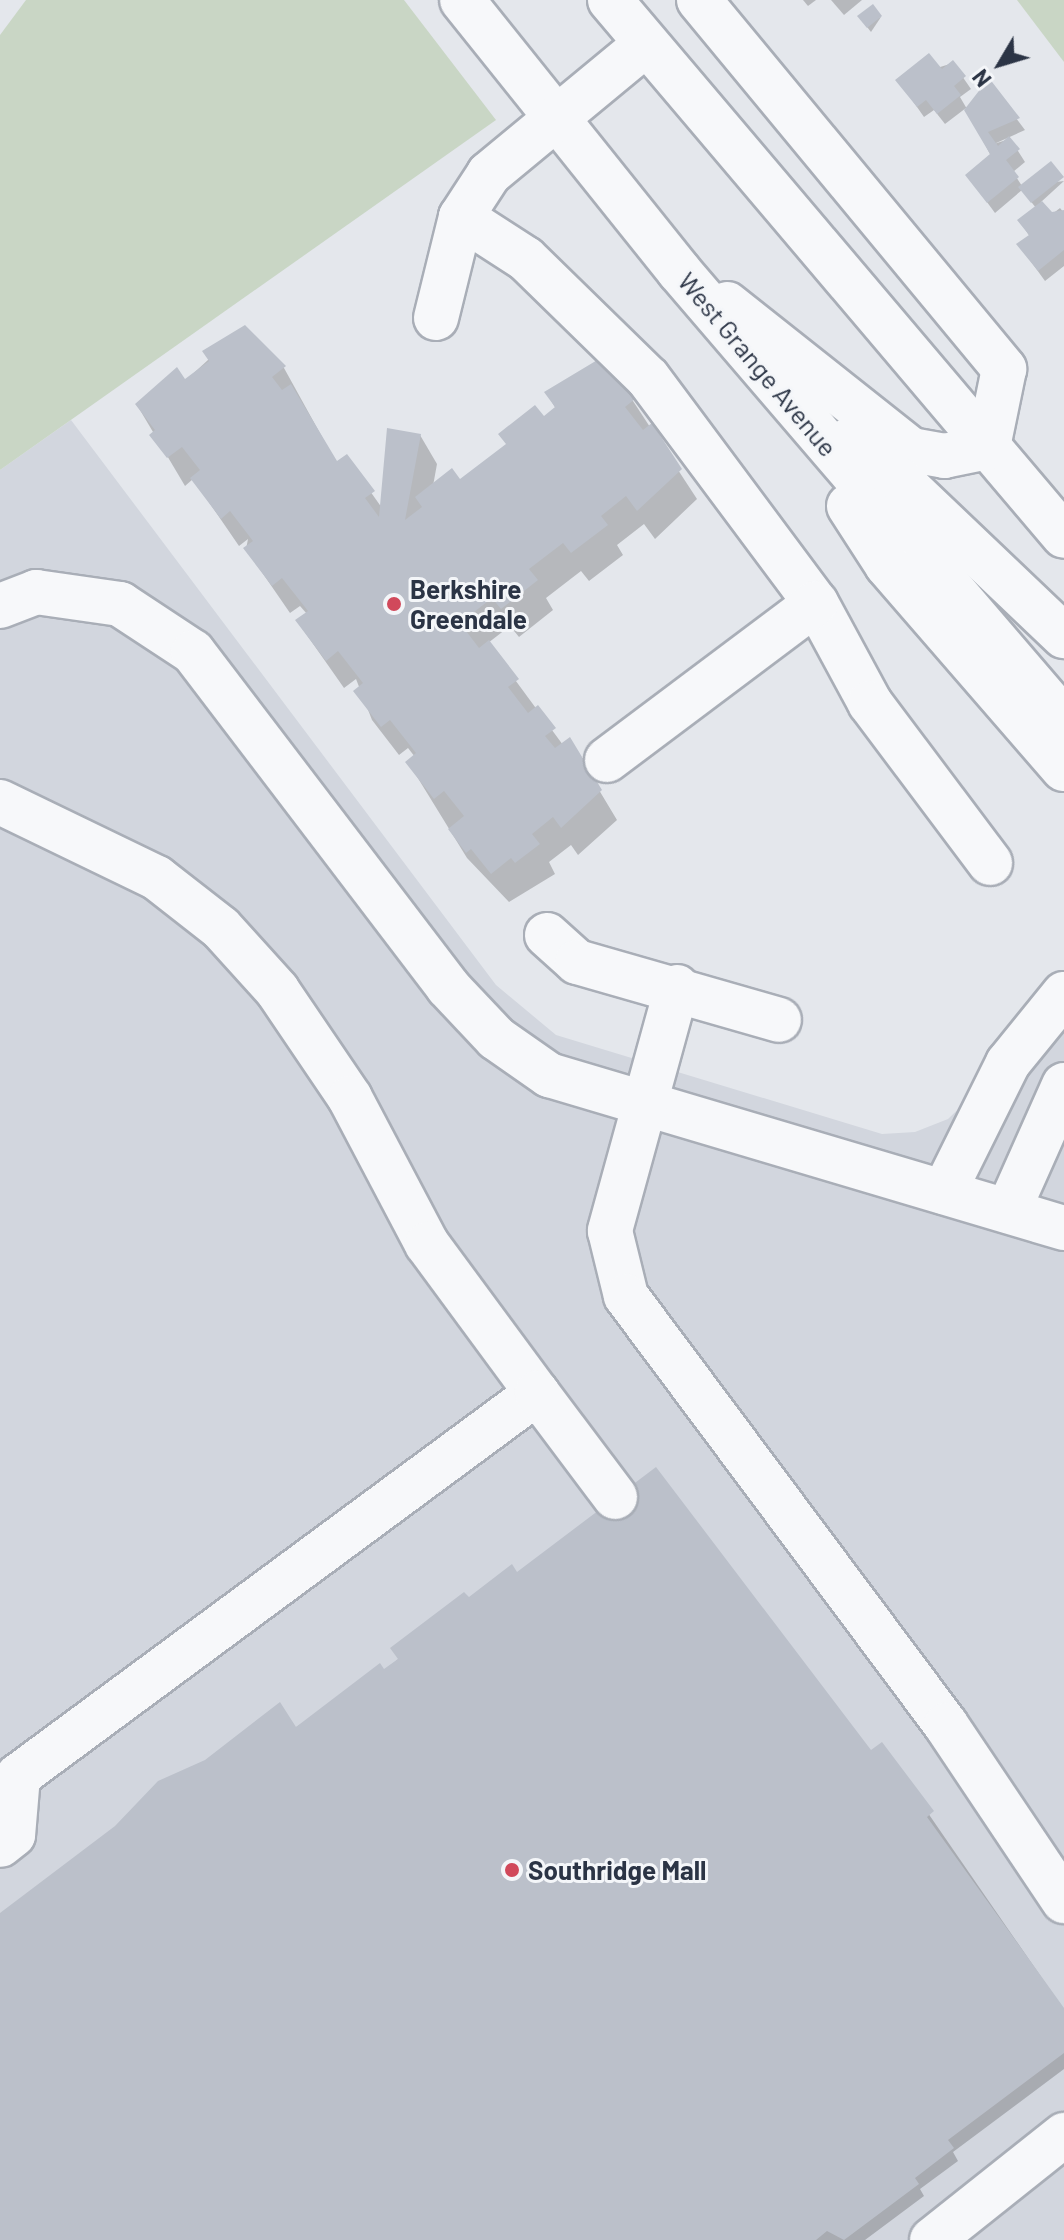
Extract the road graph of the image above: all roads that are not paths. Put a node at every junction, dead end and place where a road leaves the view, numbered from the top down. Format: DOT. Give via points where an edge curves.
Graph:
graph roads {
  1 [pos="462,0"];
  2 [pos="610,0"];
  3 [pos="699,0"];
  4 [pos="646,44"];
  5 [pos="555,119"];
  6 [pos="461,217"];
  7 [pos="679,271"];
  8 [pos="436,318"];
  9 [pos="754,360"];
  10 [pos="783,395"];
  11 [pos="988,447"];
  12 [pos="1064,536"];
  13 [pos="816,603"];
  14 [pos="0,606"];
  15 [pos="1064,636"];
  16 [pos="1064,720"];
  17 [pos="607,760"];
  18 [pos="1064,769"];
  19 [pos="0,802"];
  20 [pos="990,863"];
  21 [pos="547,935"];
  22 [pos="677,987"];
  23 [pos="1064,994"];
  24 [pos="779,1020"];
  25 [pos="1064,1085"];
  26 [pos="646,1103"];
  27 [pos="944,1192"];
  28 [pos="1008,1211"];
  29 [pos="1064,1228"];
  30 [pos="537,1393"];
  31 [pos="615,1497"];
  32 [pos="9,1764"];
  33 [pos="0,1845"];
  34 [pos="1064,1901"];
  35 [pos="1064,2135"];
  36 [pos="932,2240"];
  1 -- 5 [label="street, West Grange Avenue"];
  2 -- 4 [label="street"];
  3 -- 11 [label="street" via="1004,369"];
  4 -- 5 [label="street"];
  4 -- 11 [label="street"];
  5 -- 6 [label="street" via="489,174"];
  5 -- 7 [label="street, West Grange Avenue"];
  6 -- 8 [label="street"];
  6 -- 13 [label="street" via="526,259 648,378"];
  7 -- 9 [label="street, West Grange Avenue"];
  7 -- 11 [label="street" via="788,347 911,450 944,456"];
  9 -- 10 [label="street, West Grange Avenue"];
  9 -- 18 [label="street" via="887,565"];
  10 -- 15 [label="street" via="899,479"];
  10 -- 16 [label="street, West Grange Avenue"];
  11 -- 12 [label="street"];
  13 -- 17 [label="street"];
  13 -- 20 [label="street" via="870,703"];
  14 -- 26 [label="street" via="36,592 120,604 193,652 448,987 496,1038 549,1075"];
  19 -- 30 [label="street" via="157,878 221,928 285,1002 350,1098 427,1244"];
  21 -- 22 [label="street" via="577,962"];
  22 -- 24 [label="street"];
  22 -- 26 [label="street"];
  23 -- 27 [label="street" via="1008,1063"];
  25 -- 28 [label="street"];
  26 -- 27 [label="street"];
  26 -- 34 [label="street" via="610,1231 626,1296 946,1725"];
  27 -- 28 [label="street"];
  28 -- 29 [label="street"];
  30 -- 31 [label="street"];
  30 -- 32 [label="street"];
  32 -- 33 [label="street" via="13,1835"];
  35 -- 36 [label="street"];
}
